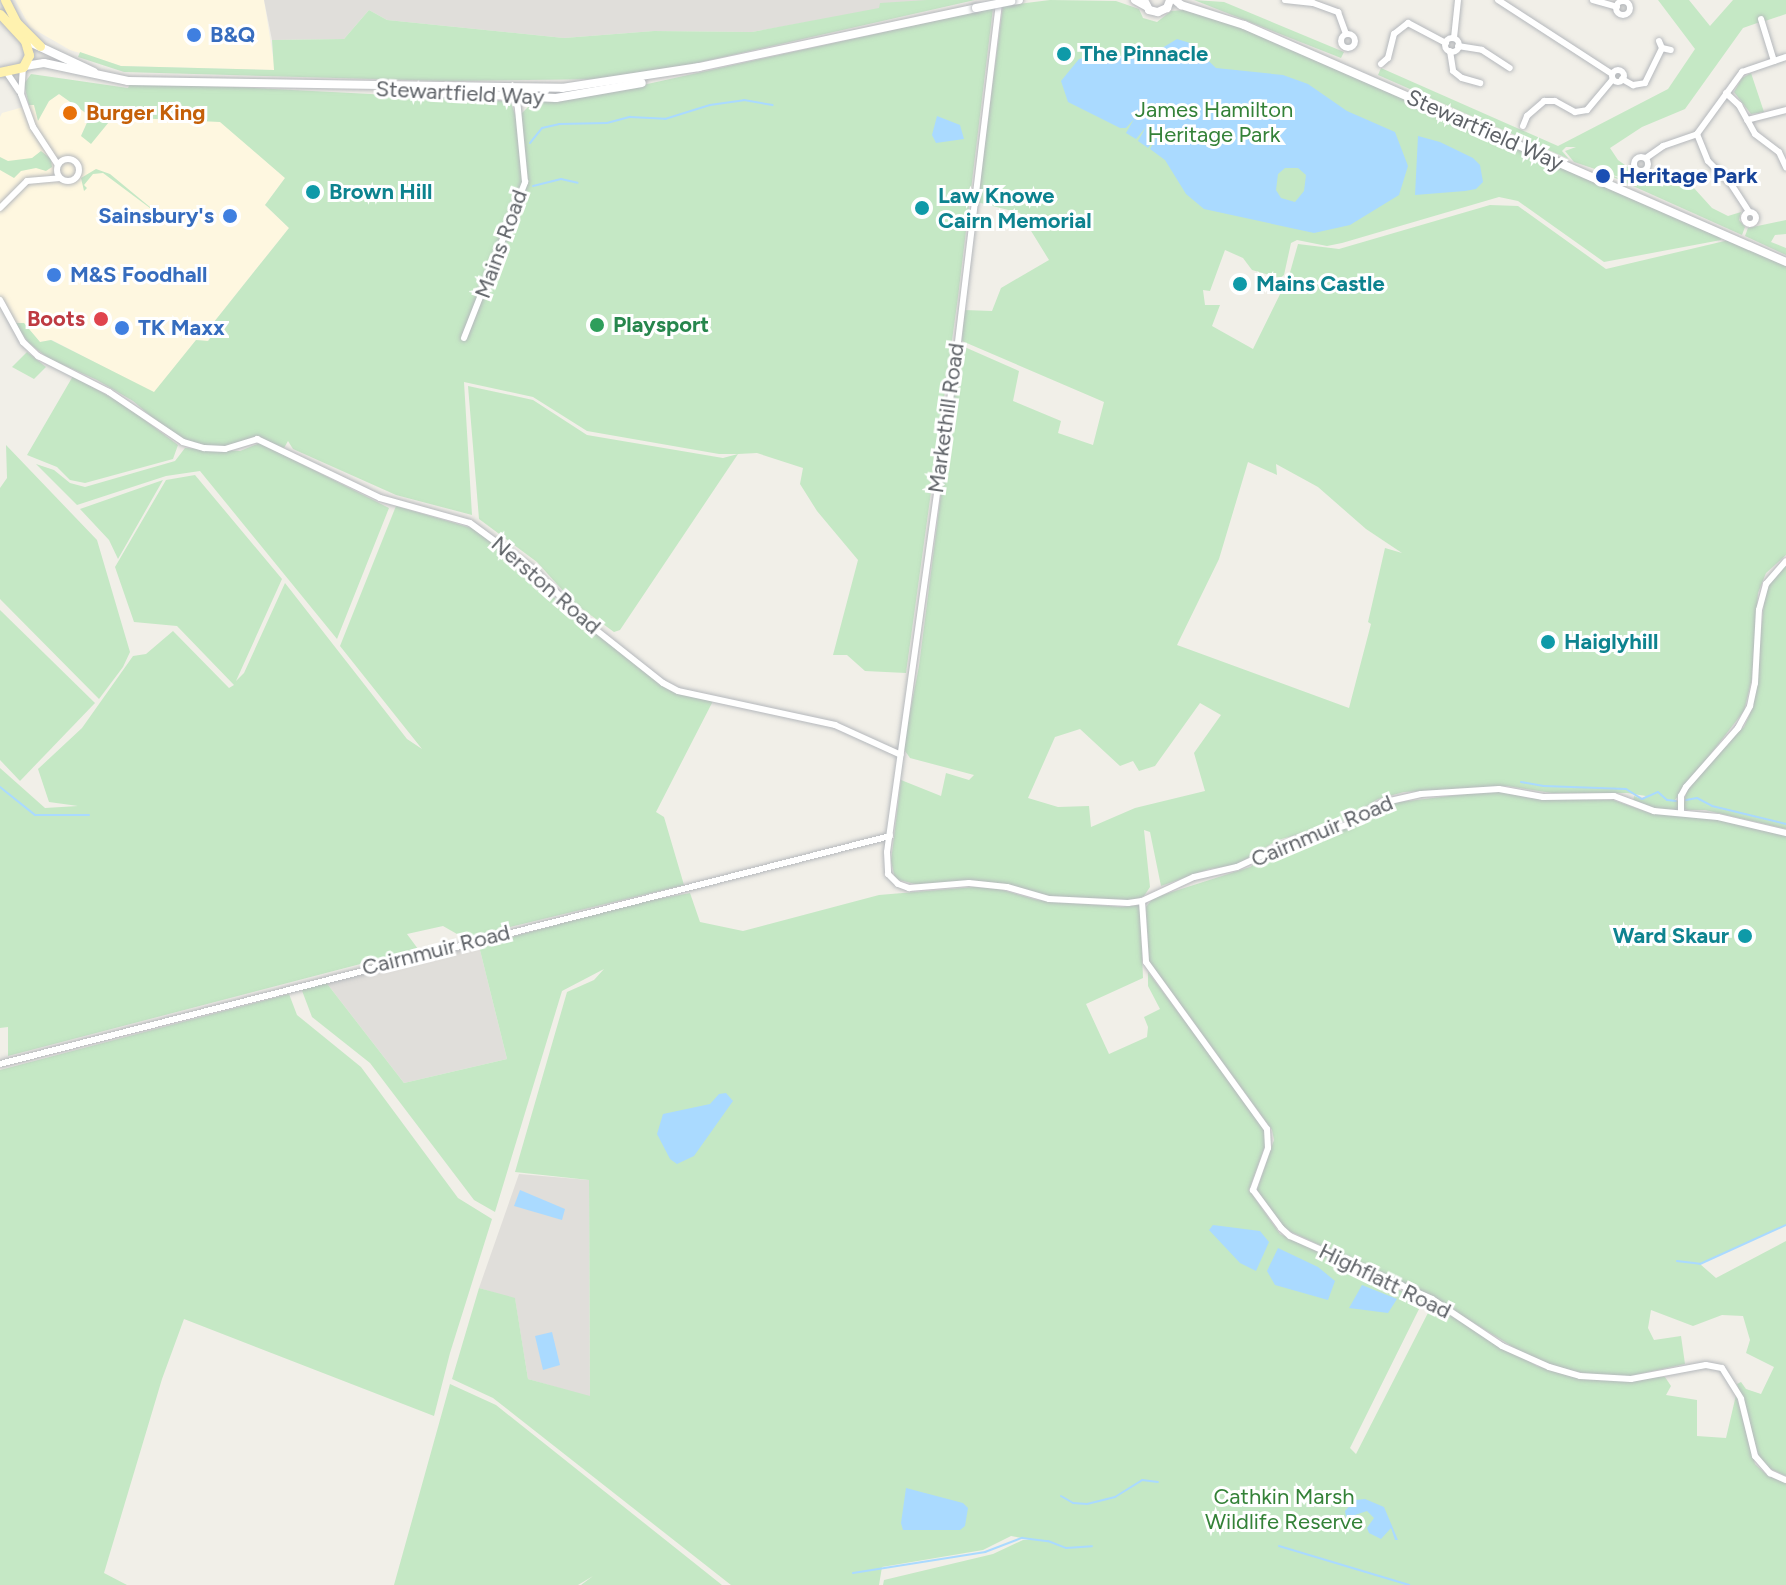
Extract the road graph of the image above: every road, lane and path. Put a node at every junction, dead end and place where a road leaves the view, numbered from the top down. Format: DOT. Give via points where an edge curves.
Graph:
graph roads {
  1 [pos="5,0"];
  2 [pos="999,0"];
  3 [pos="1135,0"];
  4 [pos="1285,0"];
  5 [pos="1458,0"];
  6 [pos="1594,0"];
  7 [pos="1015,1"];
  8 [pos="1314,1"];
  9 [pos="1500,1"];
  10 [pos="1145,3"];
  11 [pos="1173,3"];
  12 [pos="1617,7"];
  13 [pos="0,14"];
  14 [pos="1761,19"];
  15 [pos="1773,26"];
  16 [pos="1765,29"];
  17 [pos="0,31"];
  18 [pos="13,32"];
  19 [pos="1346,34"];
  20 [pos="1454,38"];
  21 [pos="24,39"];
  22 [pos="1446,43"];
  23 [pos="40,46"];
  24 [pos="1458,46"];
  25 [pos="1381,48"];
  26 [pos="1390,50"];
  27 [pos="1671,50"];
  28 [pos="1450,51"];
  29 [pos="1786,57"];
  30 [pos="1774,61"];
  31 [pos="1381,64"];
  32 [pos="1502,64"];
  33 [pos="24,66"];
  34 [pos="699,67"];
  35 [pos="1510,68"];
  36 [pos="1497,72"];
  37 [pos="3,74"];
  38 [pos="1612,76"];
  39 [pos="106,77"];
  40 [pos="1480,83"];
  41 [pos="361,86"];
  42 [pos="1726,93"];
  43 [pos="21,94"];
  44 [pos="517,99"];
  45 [pos="1786,110"];
  46 [pos="1747,120"];
  47 [pos="1523,126"];
  48 [pos="1697,134"];
  49 [pos="1646,158"];
  50 [pos="1785,158"];
  51 [pos="59,164"];
  52 [pos="1786,167"];
  53 [pos="46,177"];
  54 [pos="60,178"];
  55 [pos="0,208"];
  56 [pos="1749,212"];
  57 [pos="1786,262"];
  58 [pos="0,300"];
  59 [pos="3,325"];
  60 [pos="12,325"];
  61 [pos="464,338"];
  62 [pos="1786,561"];
  63 [pos="901,755"];
  64 [pos="1681,811"];
  65 [pos="1786,833"];
  66 [pos="890,836"];
  67 [pos="874,842"];
  68 [pos="887,852"];
  69 [pos="1142,901"];
  70 [pos="0,1064"];
  71 [pos="1786,1480"];
  1 -- 23 [label="main road" via="16,22"];
  2 -- 63 [label="street, Markethill Road"];
  3 -- 10 [label="street"];
  4 -- 8 [label="street"];
  5 -- 20 [label="street"];
  6 -- 12 [label="street"];
  7 -- 34 [label="street, Stewartfield Way, bridge"];
  8 -- 19 [label="street" via="1338,12"];
  9 -- 38 [label="street"];
  10 -- 11 [label="street, Stewartfield Way" via="1153,12"];
  11 -- 57 [label="street, Stewartfield Way" via="1244,25"];
  13 -- 18 [label="main road"];
  14 -- 16 [label="street"];
  15 -- 16 [label="street"];
  16 -- 30 [label="street"];
  17 -- 18 [label="main road"];
  18 -- 21 [label="main road"];
  20 -- 22 [label="street"];
  20 -- 24 [label="street"];
  21 -- 23 [label="street, Stewartfield Way"];
  21 -- 33 [label="main road" via="29,51"];
  22 -- 26 [label="street" via="1408,23 1394,34"];
  22 -- 28 [label="street"];
  23 -- 39 [label="street, Stewartfield Way"];
  24 -- 28 [label="street"];
  24 -- 32 [label="street" via="1482,50"];
  25 -- 26 [label="street"];
  26 -- 31 [label="street"];
  27 -- 38 [label="street" via="1660,45 1645,83 1633,85 1622,79 1621,71"];
  28 -- 40 [label="street" via="1453,71"];
  29 -- 30 [label="street"];
  30 -- 42 [label="street" via="1742,72"];
  32 -- 35 [label="street"];
  32 -- 36 [label="street"];
  33 -- 37 [label="main road"];
  33 -- 39 [label="street, Stewartfield Way" via="44,63"];
  33 -- 43 [label="street"];
  34 -- 41 [label="street, Stewartfield Way" via="562,88"];
  34 -- 44 [label="street, Stewartfield Way" via="593,94"];
  37 -- 43 [label="street"];
  38 -- 47 [label="street" via="1587,110 1575,112 1549,100 1524,114"];
  39 -- 41 [label="street, Stewartfield Way"];
  41 -- 44 [label="street, Stewartfield Way"];
  42 -- 46 [label="street"];
  42 -- 48 [label="street"];
  43 -- 51 [label="street" via="35,133"];
  44 -- 61 [label="street, Mains Road" via="525,182"];
  45 -- 46 [label="street"];
  46 -- 50 [label="street" via="1755,134"];
  48 -- 49 [label="street"];
  48 -- 56 [label="street" via="1708,161"];
  50 -- 52 [label="street"];
  51 -- 53 [label="street"];
  51 -- 54 [label="street"];
  51 -- 54 [label="street" via="75,162 79,171 72,180"];
  53 -- 54 [label="street"];
  53 -- 55 [label="street" via="19,186"];
  58 -- 60 [label="street, Nerston Road"];
  59 -- 60 [label="street"];
  60 -- 63 [label="street, Nerston Road" via="38,356 109,392 183,442 225,449 257,439 380,498 480,528 534,570 586,622 678,691 835,725"];
  62 -- 64 [label="street" via="1766,584 1759,610 1750,706 1738,728 1686,787"];
  63 -- 66 [label="street, Markethill Road"];
  64 -- 65 [label="street, Cairnmuir Road"];
  64 -- 69 [label="street, Cairnmuir Road" via="1654,811 1614,796 1543,797 1499,789 1421,794 1381,803 1347,825 1293,841 1237,867 1194,877"];
  66 -- 67 [label="street, Cairnmuir Road"];
  66 -- 68 [label="street"];
  67 -- 68 [label="street, Cairnmuir Road"];
  67 -- 70 [label="street, Cairnmuir Road"];
  68 -- 69 [label="street, Cairnmuir Road" via="888,874 909,888 969,883 1049,899"];
  69 -- 71 [label="street, Highflatt Road" via="1146,962 1267,1129 1268,1148 1253,1190 1281,1228 1432,1299 1502,1346 1549,1367 1580,1376 1631,1379 1706,1365 1722,1368 1741,1399 1755,1456 1770,1473"];
}
